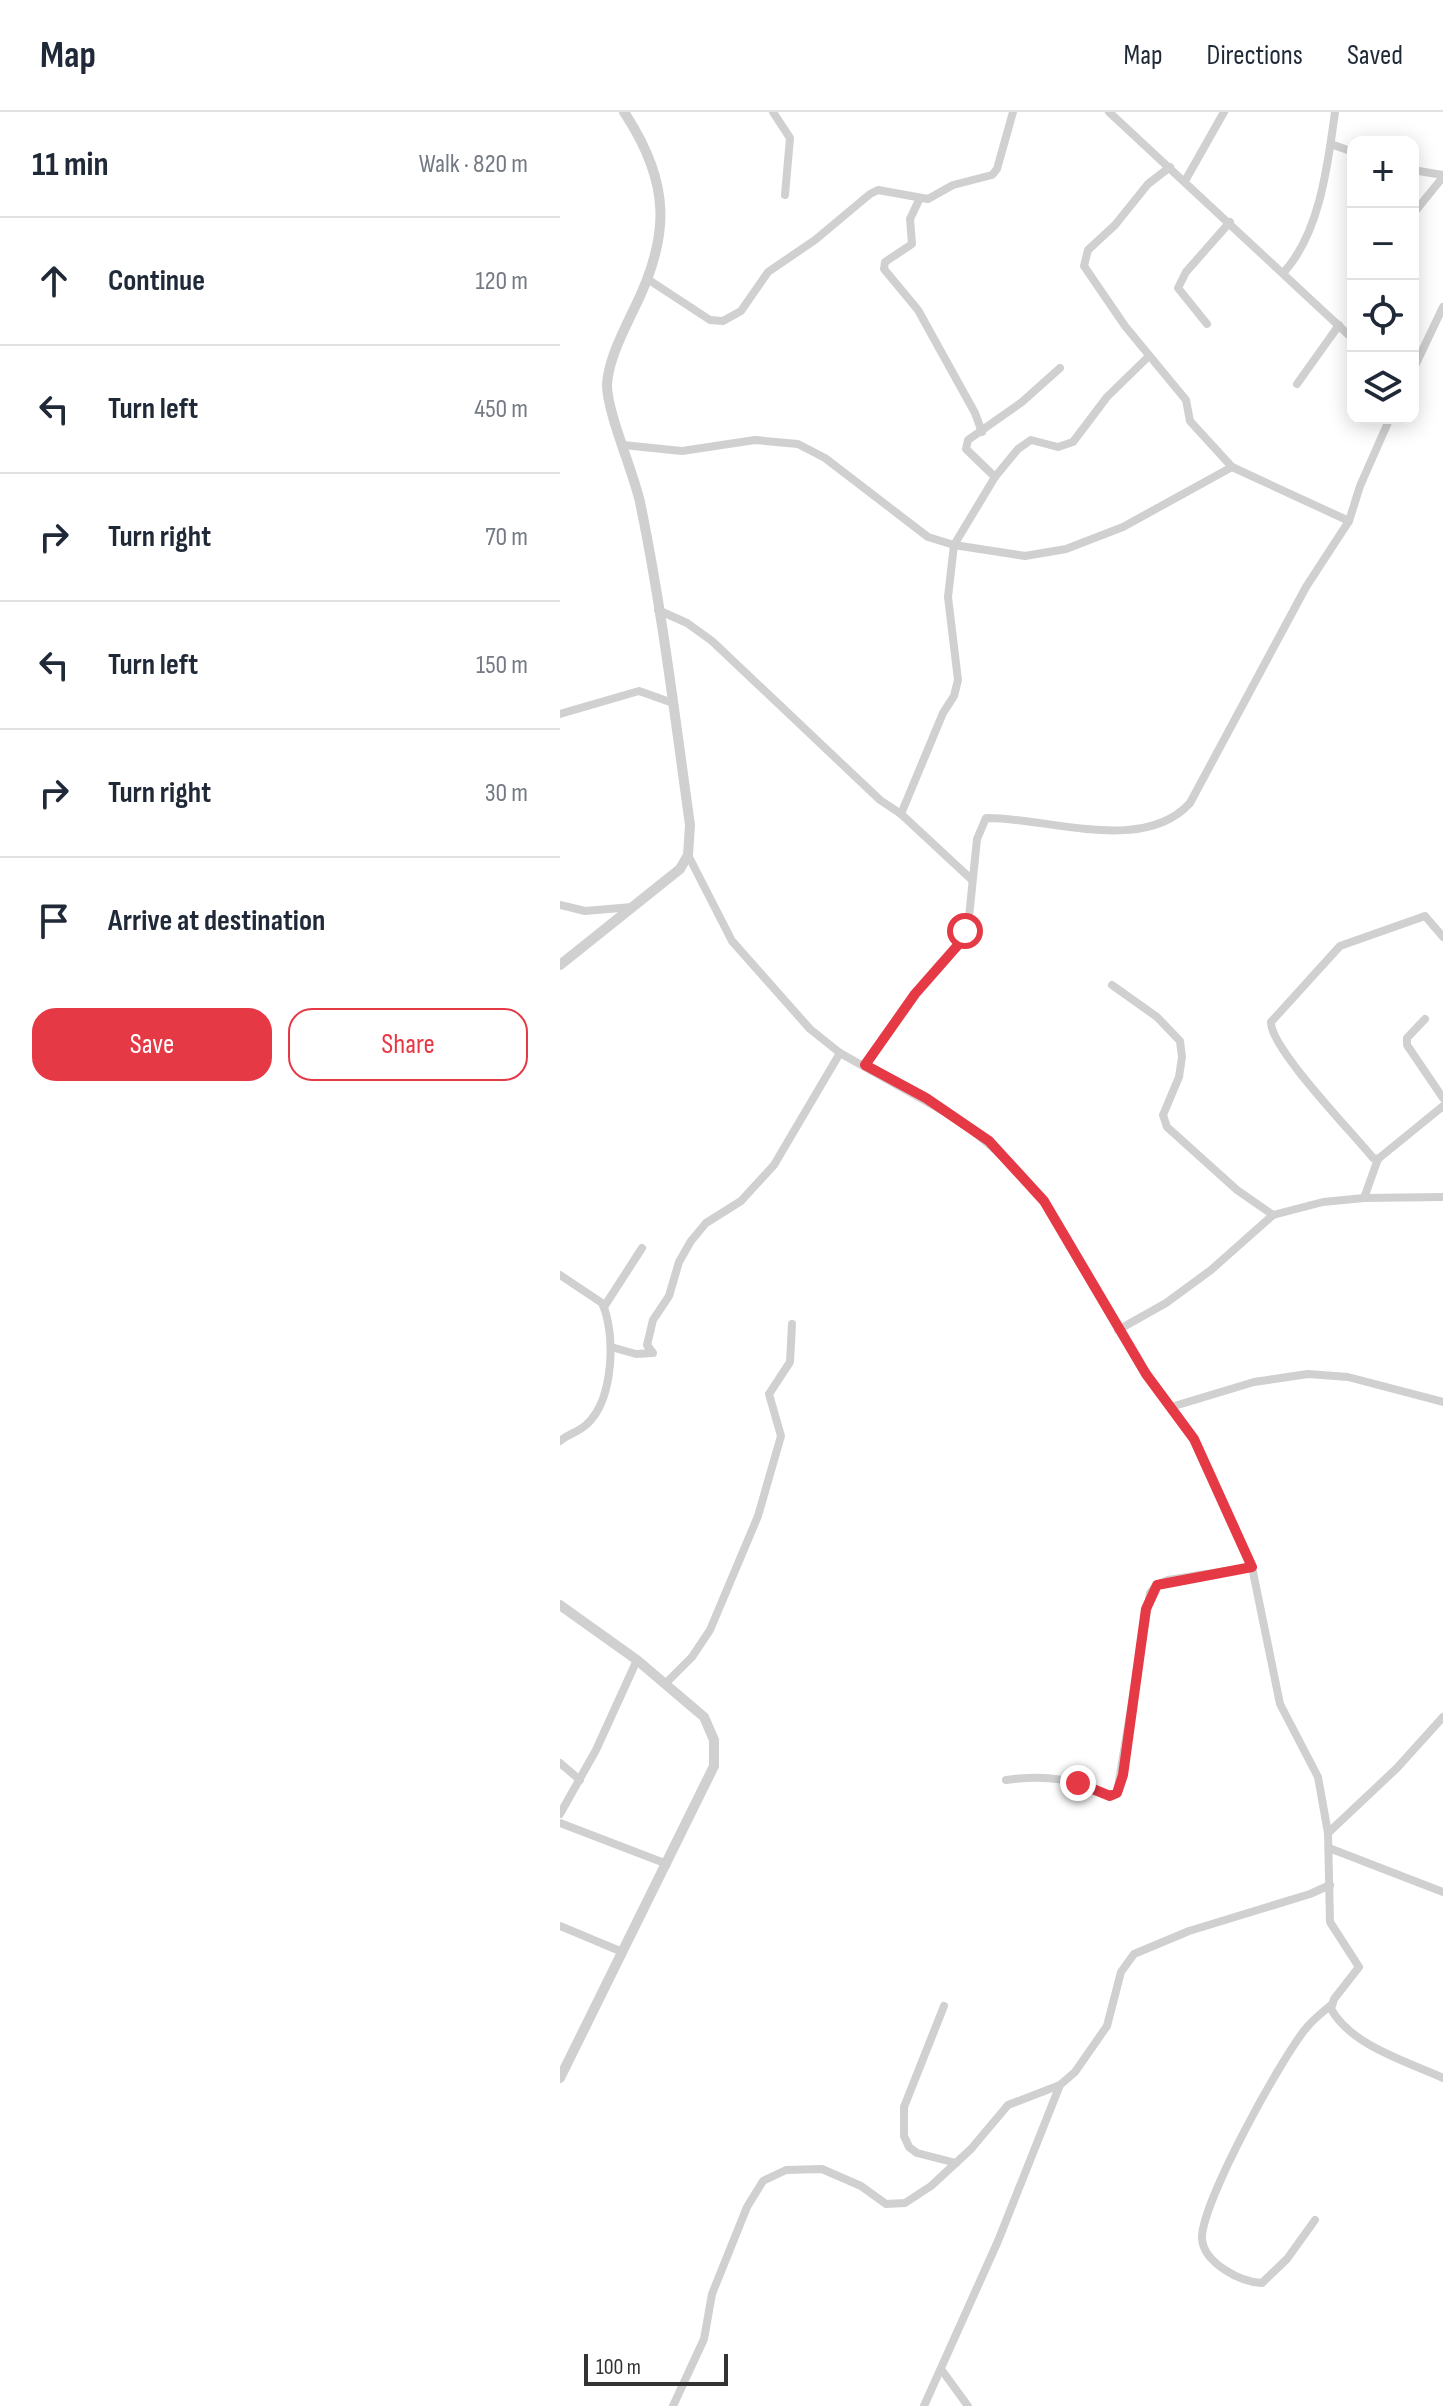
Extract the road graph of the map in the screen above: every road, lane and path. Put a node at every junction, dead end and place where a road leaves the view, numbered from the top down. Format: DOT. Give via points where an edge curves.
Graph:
graph roads {
  1 [pos="624,112"];
  2 [pos="773,112"];
  3 [pos="1002,112"];
  4 [pos="1109,112"];
  5 [pos="1224,112"];
  6 [pos="1335,112"];
  7 [pos="1012,114"];
  8 [pos="1121,116"];
  9 [pos="1331,144"];
  10 [pos="1347,150"];
  11 [pos="1170,167"];
  12 [pos="1419,171"];
  13 [pos="1443,176"];
  14 [pos="1185,181"];
  15 [pos="785,195"];
  16 [pos="919,200"];
  17 [pos="1418,208"];
  18 [pos="1230,222"];
  19 [pos="1283,273"];
  20 [pos="649,280"];
  21 [pos="1443,307"];
  22 [pos="1207,324"];
  23 [pos="1339,325"];
  24 [pos="1347,333"];
  25 [pos="1149,356"];
  26 [pos="1419,357"];
  27 [pos="1060,368"];
  28 [pos="1297,384"];
  29 [pos="1387,424"];
  30 [pos="982,432"];
  31 [pos="623,445"];
  32 [pos="1232,467"];
  33 [pos="995,477"];
  34 [pos="1349,521"];
  35 [pos="954,545"];
  36 [pos="658,610"];
  37 [pos="673,703"];
  38 [pos="560,714"];
  39 [pos="901,814"];
  40 [pos="688,855"];
  41 [pos="971,879"];
  42 [pos="560,905"];
  43 [pos="637,907"];
  44 [pos="1443,937"];
  45 [pos="560,965"];
  46 [pos="1112,985"];
  47 [pos="1425,1019"];
  48 [pos="840,1053"];
  49 [pos="865,1065"];
  50 [pos="1443,1098"];
  51 [pos="1443,1106"];
  52 [pos="1378,1159"];
  53 [pos="1443,1197"];
  54 [pos="1364,1198"];
  55 [pos="1273,1215"];
  56 [pos="642,1248"];
  57 [pos="560,1275"];
  58 [pos="604,1307"];
  59 [pos="792,1324"];
  60 [pos="1118,1330"];
  61 [pos="611,1347"];
  62 [pos="1443,1402"];
  63 [pos="1171,1407"];
  64 [pos="560,1441"];
  65 [pos="1252,1567"];
  66 [pos="562,1604"];
  67 [pos="637,1660"];
  68 [pos="665,1684"];
  69 [pos="1443,1717"];
  70 [pos="560,1763"];
  71 [pos="580,1780"];
  72 [pos="1006,1780"];
  73 [pos="560,1814"];
  74 [pos="560,1823"];
  75 [pos="1328,1833"];
  76 [pos="1329,1848"];
  77 [pos="667,1864"];
  78 [pos="1330,1885"];
  79 [pos="1443,1892"];
  80 [pos="560,1926"];
  81 [pos="620,1951"];
  82 [pos="1331,2005"];
  83 [pos="944,2006"];
  84 [pos="560,2078"];
  85 [pos="1443,2078"];
  86 [pos="1060,2085"];
  87 [pos="956,2163"];
  88 [pos="1315,2220"];
  89 [pos="941,2369"];
  90 [pos="673,2406"];
  91 [pos="924,2406"];
  92 [pos="968,2406"];
  1 -- 20 [label="street" via="643,144 660,202 662,233"];
  2 -- 15 [label="street" via="790,138"];
  3 -- 7 [label="street"];
  4 -- 8 [label="street"];
  5 -- 14 [label="street"];
  6 -- 9 [label="street"];
  7 -- 16 [label="street" via="995,173"];
  8 -- 11 [label="street"];
  9 -- 10 [label="street"];
  9 -- 19 [label="street" via="1302,246"];
  11 -- 14 [label="street"];
  11 -- 25 [label="street" via="1125,208 1083,261"];
  12 -- 13 [label="street"];
  13 -- 17 [label="street"];
  14 -- 18 [label="street"];
  16 -- 20 [label="street" via="878,190 870,194 768,272 741,311 723,321 710,320"];
  16 -- 30 [label="street" via="910,219 912,244 885,262 884,269 926,323"];
  18 -- 19 [label="street"];
  18 -- 22 [label="street" via="1178,288"];
  19 -- 23 [label="street"];
  20 -- 31 [label="street" via="620,337 607,385"];
  21 -- 26 [label="street"];
  23 -- 24 [label="street"];
  23 -- 28 [label="street"];
  25 -- 32 [label="street" via="1186,400 1190,421"];
  25 -- 33 [label="street" via="1067,447 1037,440 1025,443"];
  27 -- 30 [label="street"];
  29 -- 34 [label="street"];
  30 -- 33 [label="street" via="968,440 966,449"];
  31 -- 35 [label="street" via="682,451 755,440 798,444 825,458 928,537"];
  31 -- 36 [label="street" via="640,500"];
  32 -- 34 [label="street"];
  32 -- 35 [label="street" via="1123,527 1047,554 1025,556"];
  33 -- 35 [label="street"];
  34 -- 41 [label="street" via="1306,587 1212,768 1184,809 1160,824 1115,830 986,818"];
  35 -- 39 [label="street" via="948,597 956,688"];
  36 -- 37 [label="street"];
  36 -- 39 [label="street" via="712,641"];
  37 -- 38 [label="street" via="639,691"];
  37 -- 40 [label="street" via="690,825"];
  39 -- 41 [label="street"];
  40 -- 43 [label="street" via="680,869"];
  40 -- 48 [label="street" via="732,941 810,1029"];
  41 -- 49 [label="street" via="969,917 958,945"];
  42 -- 43 [label="street" via="585,911"];
  43 -- 45 [label="street"];
  44 -- 52 [label="street" via="1425,916 1353,939 1340,946 1271,1022 1298,1071"];
  46 -- 55 [label="street" via="1180,1041 1179,1077 1163,1115 1167,1127"];
  47 -- 50 [label="street" via="1407,1045"];
  48 -- 49 [label="street"];
  48 -- 61 [label="street" via="774,1165 732,1209 706,1223 691,1241 669,1296 653,1320 647,1345 653,1353"];
  49 -- 60 [label="street" via="961,1121 1011,1163 1044,1201"];
  51 -- 52 [label="street"];
  52 -- 54 [label="street"];
  53 -- 54 [label="street"];
  54 -- 55 [label="street"];
  55 -- 60 [label="street" via="1166,1303"];
  56 -- 58 [label="street"];
  57 -- 58 [label="street"];
  58 -- 61 [label="street"];
  59 -- 68 [label="street" via="790,1362 769,1394 781,1436 758,1516 710,1630"];
  60 -- 63 [label="street"];
  61 -- 64 [label="street" via="608,1378 592,1418"];
  62 -- 63 [label="street" via="1348,1377 1308,1374 1254,1382"];
  63 -- 65 [label="street" via="1194,1439"];
  65 -- 72 [label="street" via="1168,1580 1150,1593 1117,1793 1110,1796 1043,1775"];
  65 -- 75 [label="street" via="1277,1697 1318,1777"];
  66 -- 67 [label="street"];
  67 -- 68 [label="street"];
  67 -- 71 [label="street"];
  68 -- 77 [label="street" via="704,1717 714,1740 714,1766"];
  69 -- 75 [label="street"];
  70 -- 71 [label="street"];
  71 -- 73 [label="street"];
  74 -- 77 [label="street"];
  75 -- 76 [label="street"];
  76 -- 78 [label="street"];
  76 -- 79 [label="street"];
  77 -- 81 [label="street"];
  78 -- 82 [label="street" via="1333,1929 1359,1967"];
  78 -- 86 [label="street" via="1134,1954 1121,1972 1107,2026"];
  80 -- 81 [label="street"];
  81 -- 84 [label="street"];
  82 -- 85 [label="street" via="1345,2027"];
  82 -- 88 [label="street" via="1308,2026 1268,2091 1212,2201 1202,2243 1211,2260 1262,2283"];
  83 -- 87 [label="street" via="904,2107 903,2123 909,2147"];
  86 -- 87 [label="street" via="1008,2105"];
  86 -- 89 [label="street"];
  87 -- 90 [label="street" via="898,2206 822,2169 786,2170 763,2181 712,2294 704,2339"];
  89 -- 91 [label="street"];
  89 -- 92 [label="street"];
}
